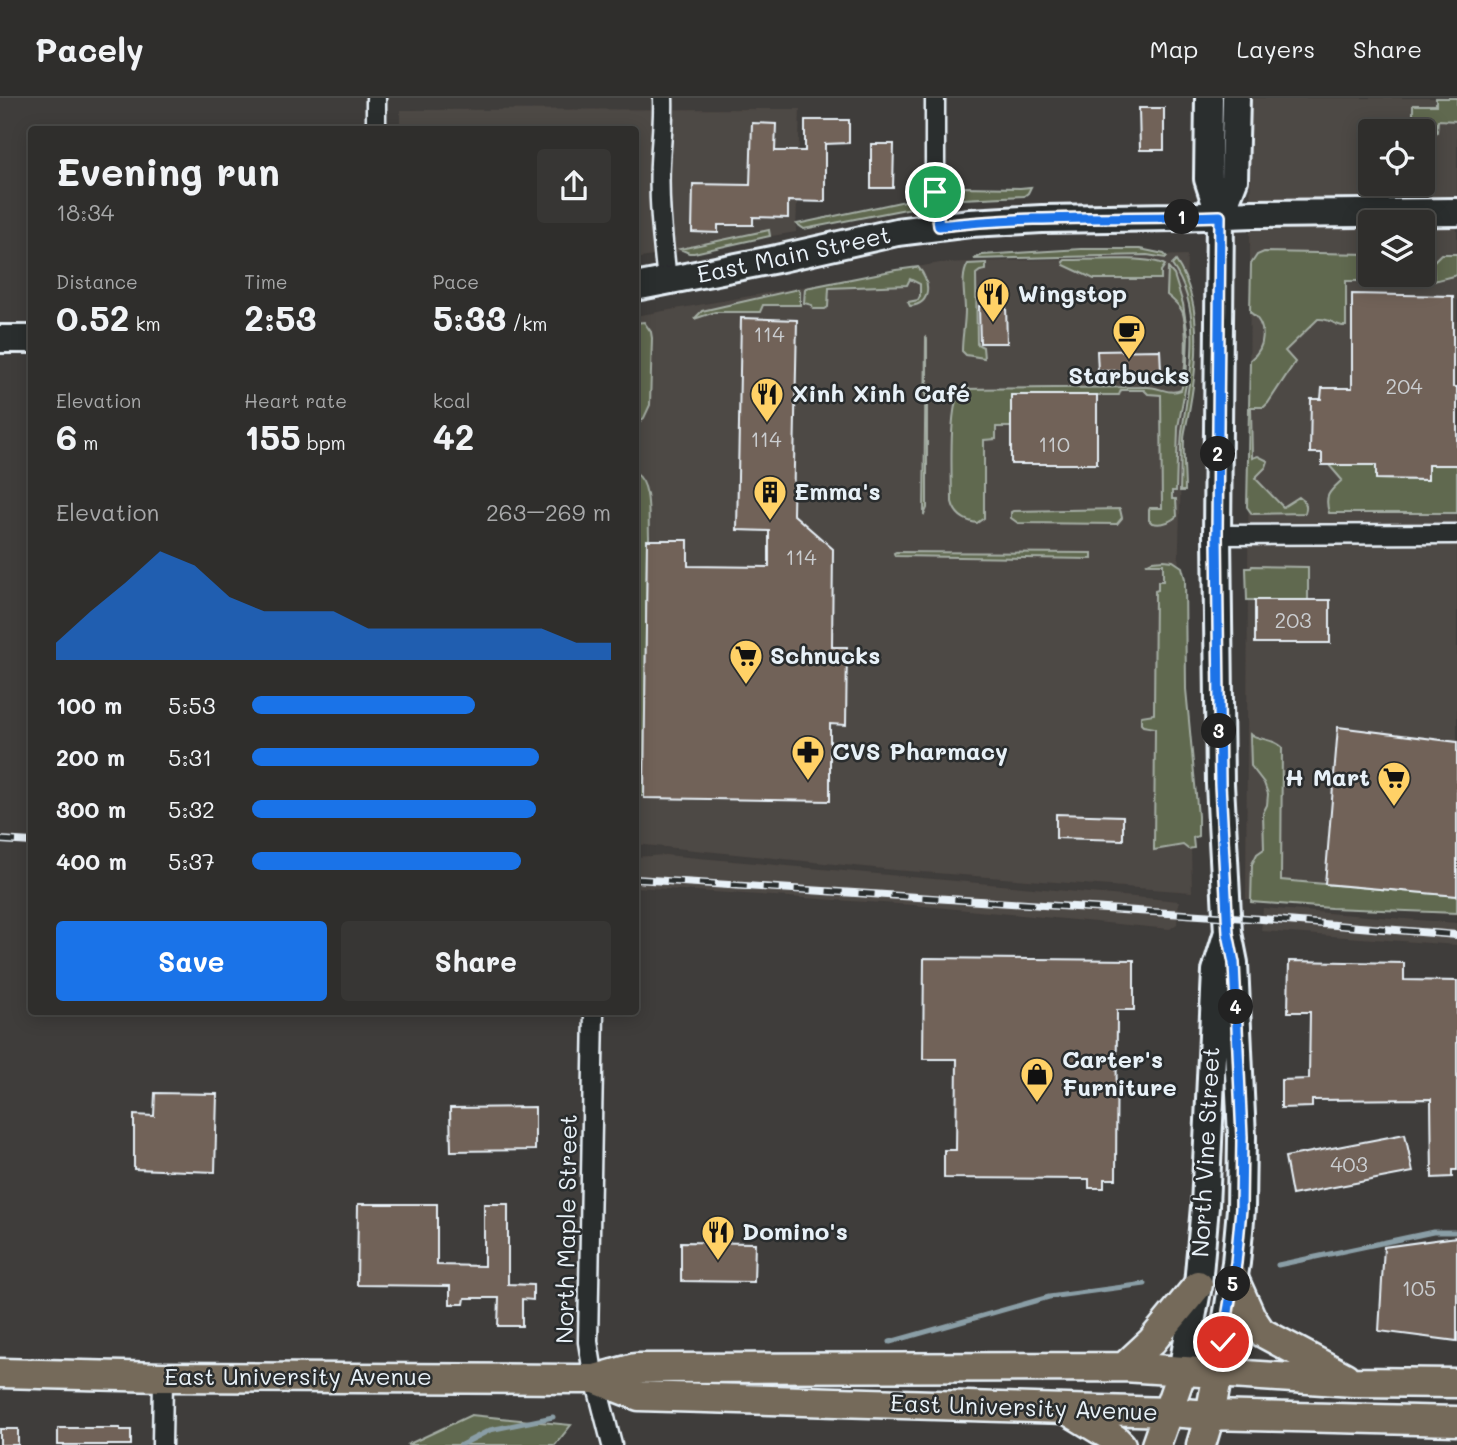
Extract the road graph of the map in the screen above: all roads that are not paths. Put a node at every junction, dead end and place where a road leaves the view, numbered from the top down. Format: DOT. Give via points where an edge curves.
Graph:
graph roads {
  1 [pos="376,98"];
  2 [pos="663,98"];
  3 [pos="935,98"];
  4 [pos="1209,98"];
  5 [pos="1236,98"];
  6 [pos="376,126"];
  7 [pos="1457,212"];
  8 [pos="1220,216"];
  9 [pos="939,226"];
  10 [pos="667,281"];
  11 [pos="639,286"];
  12 [pos="0,339"];
  13 [pos="28,339"];
  14 [pos="1457,534"];
  15 [pos="1217,535"];
  16 [pos="1228,933"];
  17 [pos="594,1015"];
  18 [pos="1234,1279"];
  19 [pos="1198,1285"];
  20 [pos="1124,1367"];
  21 [pos="1182,1371"];
  22 [pos="0,1373"];
  23 [pos="1218,1373"];
  24 [pos="163,1377"];
  25 [pos="595,1378"];
  26 [pos="1353,1382"];
  27 [pos="1457,1383"];
  28 [pos="1065,1409"];
  29 [pos="1169,1412"];
  30 [pos="1210,1415"];
  31 [pos="1457,1421"];
  32 [pos="162,1445"];
  33 [pos="612,1445"];
  34 [pos="1121,1445"];
  35 [pos="1156,1445"];
  36 [pos="1201,1445"];
  1 -- 6 [label="street"];
  2 -- 10 [label="street" via="661,225"];
  3 -- 9 [label="street"];
  4 -- 8 [label="main road" via="1208,179"];
  5 -- 8 [label="main road" via="1234,180"];
  7 -- 8 [label="main road, East Main Street"];
  8 -- 9 [label="main road, East Main Street"];
  8 -- 15 [label="main road, North Vine Street"];
  9 -- 10 [label="main road, East Main Street"];
  10 -- 11 [label="main road, East Main Street"];
  12 -- 13 [label="main road"];
  14 -- 15 [label="street"];
  15 -- 16 [label="main road, North Vine Street" via="1220,784"];
  16 -- 18 [label="main road, North Vine Street" via="1234,963 1242,1137"];
  16 -- 19 [label="main road, North Vine Street" via="1216,971"];
  17 -- 25 [label="street, North Maple Street" via="588,1337"];
  18 -- 23 [label="main road, North Vine Street"];
  18 -- 26 [label="main road" via="1261,1332"];
  19 -- 20 [label="main road"];
  19 -- 21 [label="main road, North Vine Street"];
  20 -- 21 [label="main road, East University Avenue"];
  20 -- 25 [label="main road, East University Avenue" via="635,1368"];
  21 -- 23 [label="main road, East University Avenue"];
  21 -- 29 [label="main road"];
  22 -- 24 [label="main road, East University Avenue"];
  23 -- 26 [label="main road, East University Avenue"];
  23 -- 30 [label="main road"];
  24 -- 25 [label="main road, East University Avenue"];
  24 -- 32 [label="street"];
  25 -- 28 [label="main road, East University Avenue" via="639,1396"];
  25 -- 33 [label="street, North Maple Street"];
  26 -- 27 [label="main road, East University Avenue"];
  28 -- 29 [label="main road, East University Avenue"];
  28 -- 34 [label="main road"];
  29 -- 30 [label="main road, East University Avenue"];
  29 -- 35 [label="main road"];
  30 -- 31 [label="main road, East University Avenue"];
  30 -- 36 [label="main road"];
}
